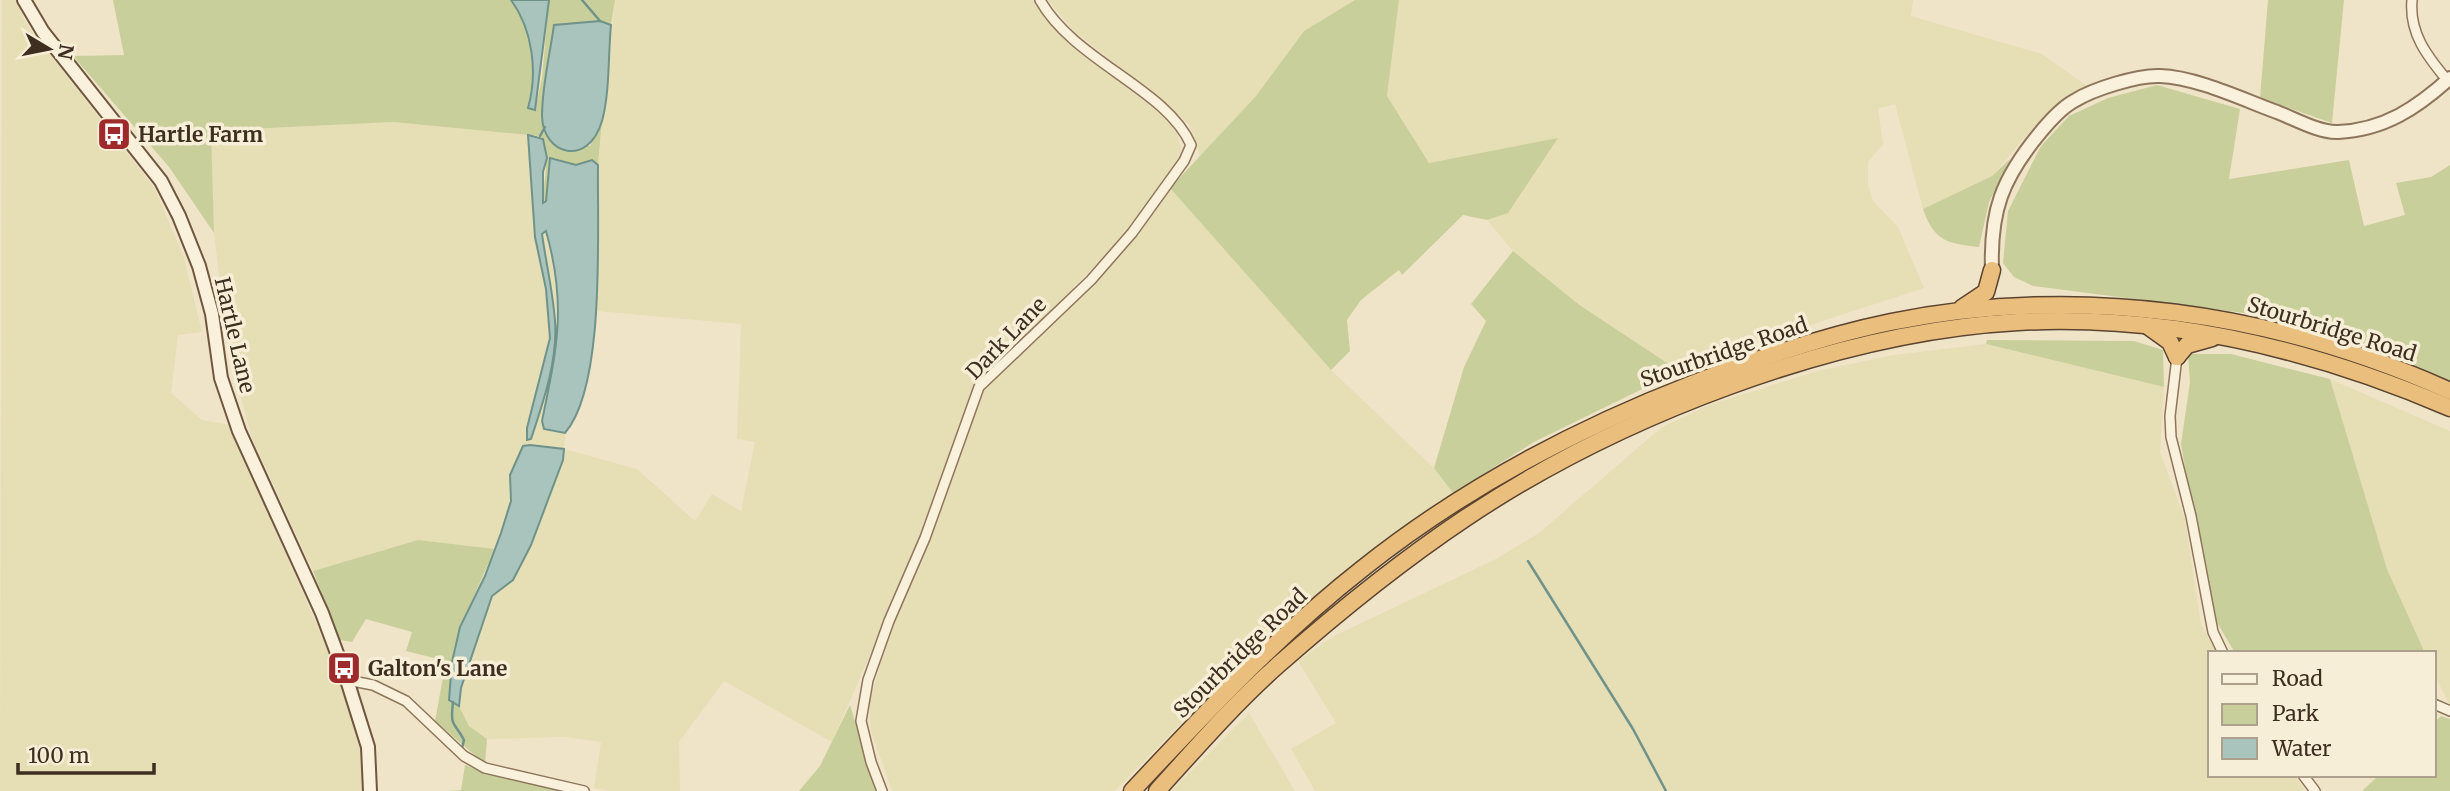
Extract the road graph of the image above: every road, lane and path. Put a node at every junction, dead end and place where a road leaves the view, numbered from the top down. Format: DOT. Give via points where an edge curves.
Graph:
graph roads {
  1 [pos="24,0"];
  2 [pos="1040,0"];
  3 [pos="2412,0"];
  4 [pos="2449,79"];
  5 [pos="1992,270"];
  6 [pos="2019,306"];
  7 [pos="1954,312"];
  8 [pos="2147,325"];
  9 [pos="2221,336"];
  10 [pos="2177,357"];
  11 [pos="2450,391"];
  12 [pos="2450,408"];
  13 [pos="2222,651"];
  14 [pos="347,680"];
  15 [pos="370,791"];
  16 [pos="584,791"];
  17 [pos="882,791"];
  18 [pos="1132,791"];
  19 [pos="1157,791"];
  1 -- 14 [label="main road, Hartle Lane" via="43,32 161,180 179,216 199,266 212,314 221,378 240,431"];
  2 -- 17 [label="street, Dark Lane" via="1070,38 1178,121 1191,145 1132,233 1091,280 979,387 868,680 862,721"];
  3 -- 4 [label="street" via="2410,17 2423,51"];
  4 -- 5 [label="main road" via="2406,114 2373,128 2334,132 2203,86 2160,76 2116,84 2073,101 2043,129 2005,182 1993,226"];
  5 -- 6 [label="highway" via="1998,290"];
  5 -- 7 [label="highway" via="1986,292"];
  6 -- 7 [label="highway, Stourbridge Road"];
  6 -- 11 [label="highway, Stourbridge Road" via="2129,307 2224,318 2363,356"];
  7 -- 18 [label="highway, Stourbridge Road" via="1889,322 1727,370 1627,409 1530,457 1428,520 1364,567 1198,720"];
  8 -- 9 [label="highway, Stourbridge Road"];
  8 -- 10 [label="highway" via="2170,342"];
  8 -- 19 [label="highway, Stourbridge Road" via="2018,322 1908,337 1763,376 1633,427 1468,516 1396,568 1275,667"];
  9 -- 10 [label="highway" via="2187,345"];
  9 -- 12 [label="highway, Stourbridge Road" via="2333,363"];
  10 -- 13 [label="street" via="2171,438 2213,632"];
  14 -- 15 [label="main road, Hartle Lane" via="368,747"];
  14 -- 16 [label="street" via="373,685 406,701 464,756 485,768"];
}
